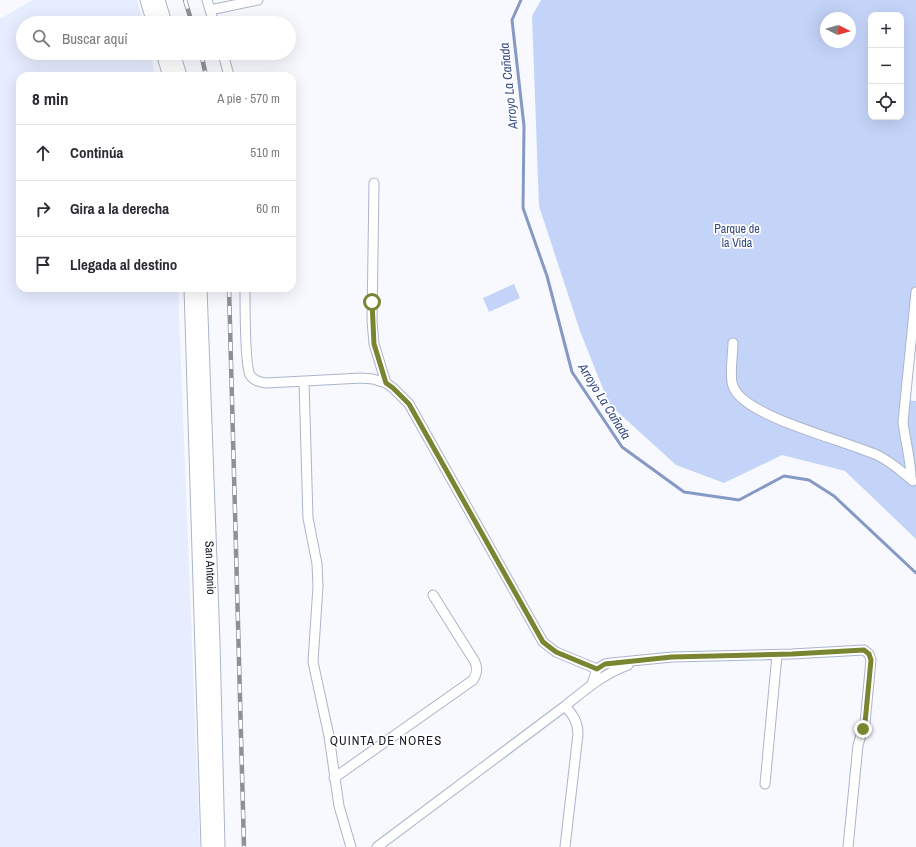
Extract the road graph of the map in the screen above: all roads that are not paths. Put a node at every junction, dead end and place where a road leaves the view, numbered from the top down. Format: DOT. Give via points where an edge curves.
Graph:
graph roads {
  1 [pos="147,0"];
  2 [pos="158,0"];
  3 [pos="207,0"];
  4 [pos="258,0"];
  5 [pos="210,10"];
  6 [pos="152,16"];
  7 [pos="163,16"];
  8 [pos="212,16"];
  9 [pos="165,60"];
  10 [pos="175,60"];
  11 [pos="225,60"];
  12 [pos="169,72"];
  13 [pos="179,72"];
  14 [pos="228,72"];
  15 [pos="374,183"];
  16 [pos="191,292"];
  17 [pos="200,292"];
  18 [pos="245,292"];
  19 [pos="916,292"];
  20 [pos="733,343"];
  21 [pos="912,362"];
  22 [pos="304,382"];
  23 [pos="386,383"];
  24 [pos="914,481"];
  25 [pos="433,595"];
  26 [pos="777,655"];
  27 [pos="646,660"];
  28 [pos="597,669"];
  29 [pos="592,684"];
  30 [pos="565,706"];
  31 [pos="334,778"];
  32 [pos="765,784"];
  33 [pos="208,847"];
  34 [pos="218,847"];
  35 [pos="351,847"];
  36 [pos="377,847"];
  37 [pos="565,847"];
  38 [pos="848,847"];
  1 -- 6 [label="main road"];
  2 -- 7 [label="main road"];
  3 -- 5 [label="street"];
  4 -- 5 [label="street"];
  5 -- 8 [label="street"];
  9 -- 12 [label="main road"];
  10 -- 13 [label="main road"];
  11 -- 14 [label="street"];
  15 -- 23 [label="street" via="372,321 374,344"];
  16 -- 33 [label="main road, San Antonio"];
  17 -- 34 [label="main road, San Antonio"];
  18 -- 22 [label="street" via="247,359 250,375 259,382 266,383"];
  19 -- 21 [label="street"];
  20 -- 24 [label="street" via="732,385 739,397 749,405 878,456"];
  21 -- 24 [label="street" via="903,422"];
  22 -- 23 [label="street" via="362,378"];
  22 -- 31 [label="street" via="308,518 318,586 313,662"];
  23 -- 28 [label="street" via="409,404 543,642 556,652"];
  25 -- 31 [label="street" via="475,662 476,676"];
  26 -- 27 [label="street" via="672,657"];
  26 -- 32 [label="street"];
  26 -- 38 [label="street" via="859,649 869,654 871,660 865,723 858,745"];
  27 -- 28 [label="street" via="605,664"];
  27 -- 29 [label="street" via="618,668"];
  28 -- 29 [label="street"];
  29 -- 30 [label="street"];
  30 -- 36 [label="street"];
  30 -- 37 [label="street" via="575,718 578,734"];
  31 -- 35 [label="street"];
}
